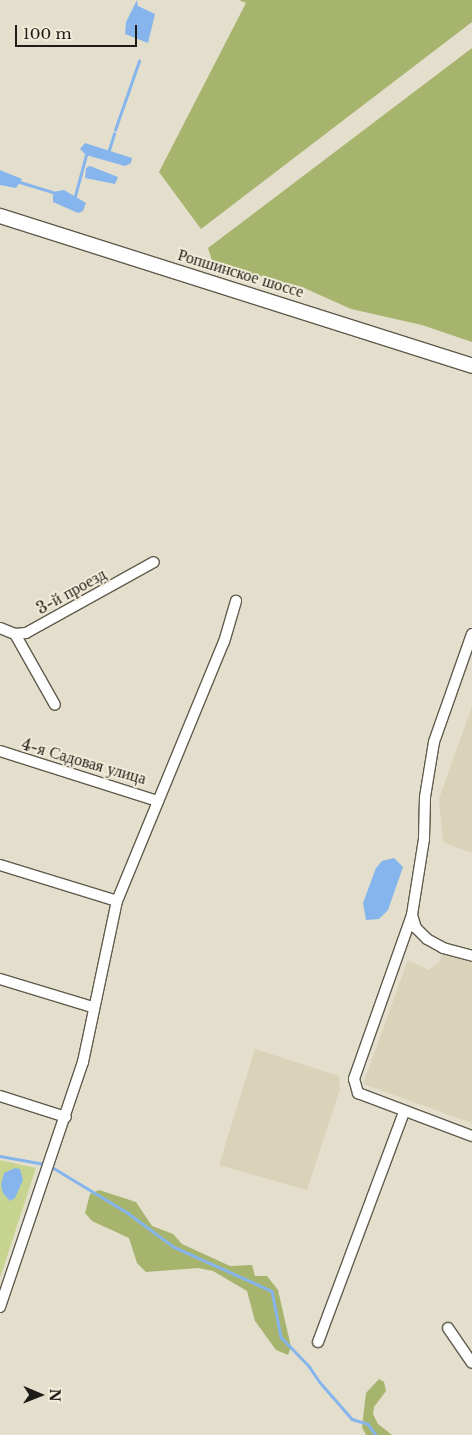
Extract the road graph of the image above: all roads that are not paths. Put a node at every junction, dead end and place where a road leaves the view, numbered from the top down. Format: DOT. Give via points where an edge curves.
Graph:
graph roads {
  1 [pos="0,216"];
  2 [pos="472,366"];
  3 [pos="154,562"];
  4 [pos="236,601"];
  5 [pos="0,628"];
  6 [pos="15,634"];
  7 [pos="472,634"];
  8 [pos="55,704"];
  9 [pos="0,751"];
  10 [pos="158,801"];
  11 [pos="0,865"];
  12 [pos="117,901"];
  13 [pos="412,914"];
  14 [pos="472,956"];
  15 [pos="0,979"];
  16 [pos="92,1007"];
  17 [pos="0,1096"];
  18 [pos="404,1112"];
  19 [pos="66,1117"];
  20 [pos="471,1136"];
  21 [pos="0,1307"];
  22 [pos="448,1328"];
  23 [pos="318,1342"];
  24 [pos="472,1363"];
  1 -- 2 [label="main road, Ропшинское шоссе"];
  3 -- 6 [label="street, 3-й проезд" via="26,632"];
  4 -- 10 [label="street" via="224,642"];
  5 -- 6 [label="street"];
  6 -- 8 [label="street"];
  7 -- 13 [label="street" via="434,742"];
  9 -- 10 [label="street, 4-я Садовая улица"];
  10 -- 12 [label="street"];
  11 -- 12 [label="street"];
  12 -- 16 [label="street"];
  13 -- 14 [label="street" via="416,928 427,939"];
  13 -- 18 [label="street" via="354,1079 358,1093"];
  15 -- 16 [label="street"];
  16 -- 19 [label="street" via="83,1062"];
  17 -- 19 [label="street"];
  18 -- 20 [label="street"];
  18 -- 23 [label="street"];
  19 -- 21 [label="street"];
  22 -- 24 [label="street"];
}
